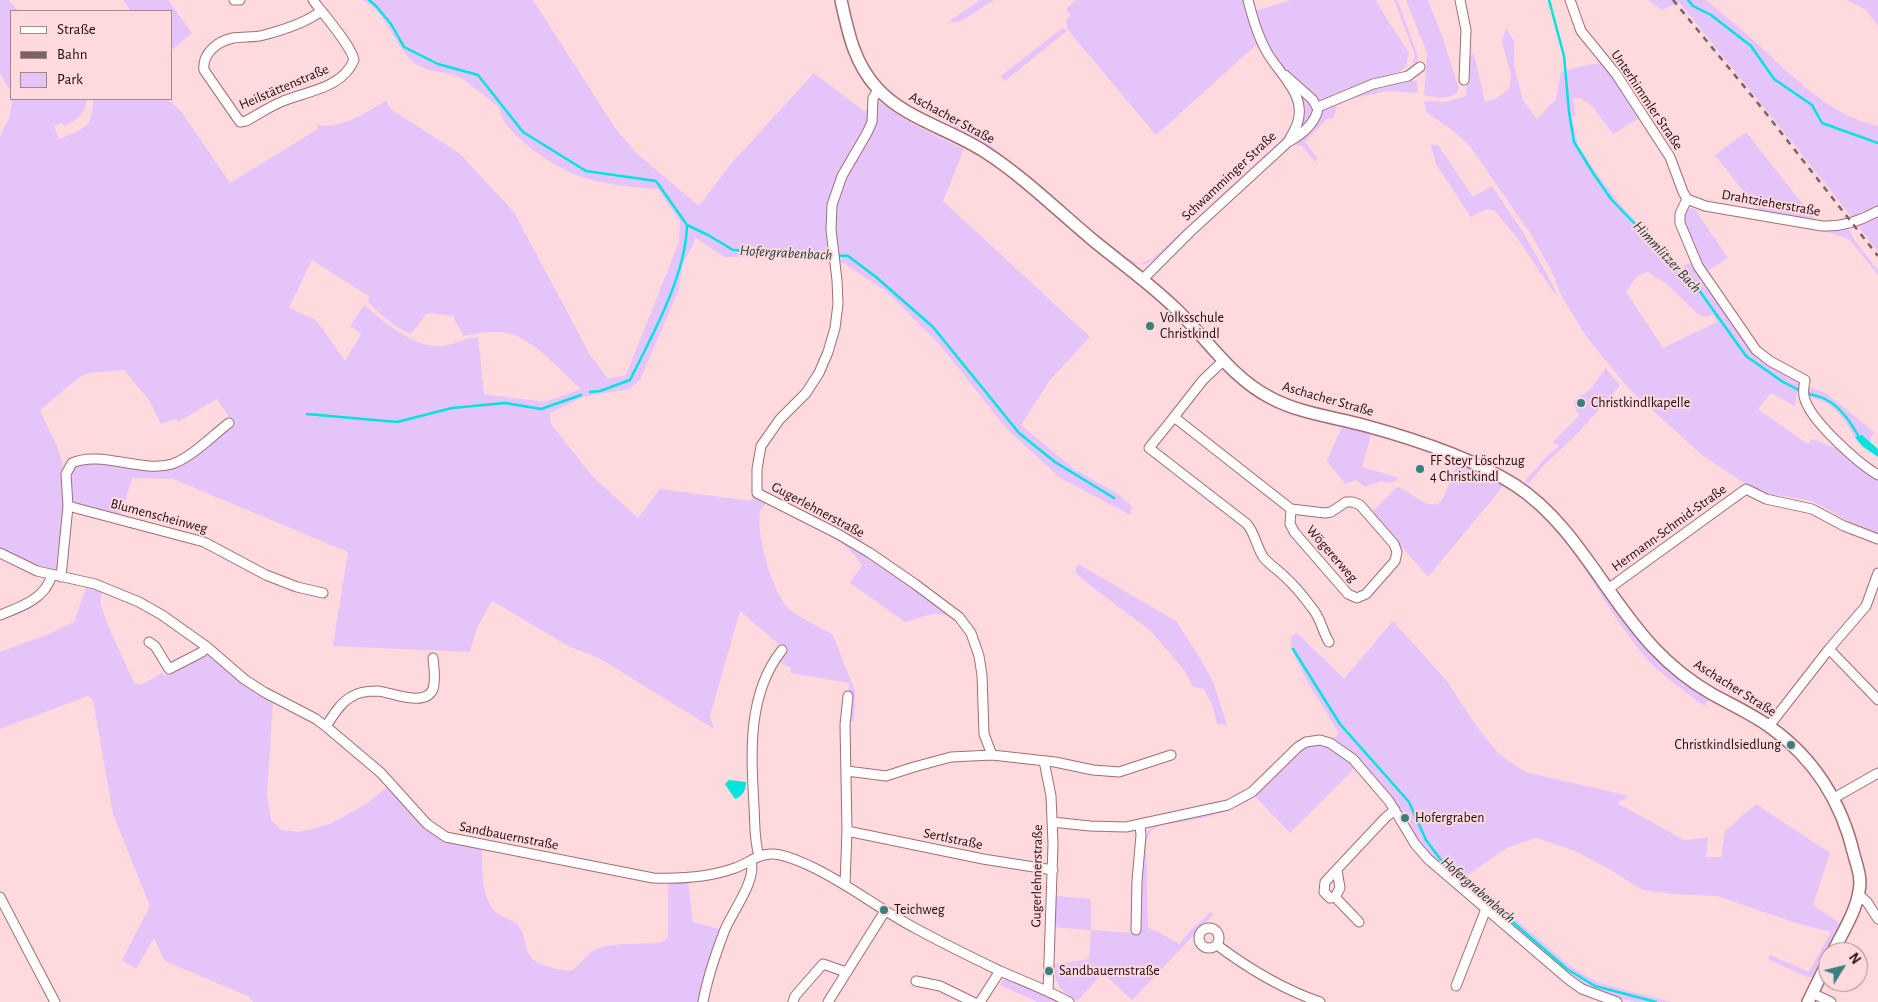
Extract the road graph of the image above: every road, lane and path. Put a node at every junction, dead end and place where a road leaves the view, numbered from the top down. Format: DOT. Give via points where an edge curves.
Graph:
graph roads {
  1 [pos="234,0"];
  2 [pos="240,0"];
  3 [pos="313,0"];
  4 [pos="841,0"];
  5 [pos="1248,0"];
  6 [pos="1460,0"];
  7 [pos="1570,0"];
  8 [pos="321,11"];
  9 [pos="1420,66"];
  10 [pos="1279,71"];
  11 [pos="1464,80"];
  12 [pos="878,90"];
  13 [pos="1318,107"];
  14 [pos="1288,142"];
  15 [pos="1687,199"];
  16 [pos="1878,211"];
  17 [pos="1143,279"];
  18 [pos="1223,362"];
  19 [pos="1174,416"];
  20 [pos="229,423"];
  21 [pos="1878,475"];
  22 [pos="68,506"];
  23 [pos="1291,509"];
  24 [pos="1878,539"];
  25 [pos="0,553"];
  26 [pos="1878,573"];
  27 [pos="57,576"];
  28 [pos="1608,589"];
  29 [pos="323,593"];
  30 [pos="0,615"];
  31 [pos="149,642"];
  32 [pos="1329,642"];
  33 [pos="207,647"];
  34 [pos="1829,649"];
  35 [pos="782,650"];
  36 [pos="433,658"];
  37 [pos="848,696"];
  38 [pos="1878,700"];
  39 [pos="326,726"];
  40 [pos="1769,726"];
  41 [pos="992,755"];
  42 [pos="1171,755"];
  43 [pos="1044,761"];
  44 [pos="847,771"];
  45 [pos="1878,774"];
  46 [pos="1834,798"];
  47 [pos="1396,810"];
  48 [pos="1052,822"];
  49 [pos="1140,825"];
  50 [pos="847,831"];
  51 [pos="755,858"];
  52 [pos="1053,870"];
  53 [pos="1337,870"];
  54 [pos="845,884"];
  55 [pos="1859,895"];
  56 [pos="0,897"];
  57 [pos="1335,897"];
  58 [pos="1486,909"];
  59 [pos="885,911"];
  60 [pos="1878,919"];
  61 [pos="1359,922"];
  62 [pos="1136,930"];
  63 [pos="1837,942"];
  64 [pos="1217,945"];
  65 [pos="1000,971"];
  66 [pos="846,972"];
  67 [pos="916,981"];
  68 [pos="1818,981"];
  69 [pos="1456,986"];
  70 [pos="1048,991"];
  71 [pos="1810,997"];
  72 [pos="55,1002"];
  73 [pos="703,1002"];
  74 [pos="793,1002"];
  75 [pos="828,1002"];
  76 [pos="973,1002"];
  77 [pos="980,1002"];
  78 [pos="1069,1002"];
  79 [pos="1320,1002"];
  80 [pos="1617,1002"];
  81 [pos="1831,1002"];
  1 -- 2 [label="street"];
  3 -- 8 [label="street, Heilstättenstraße"];
  4 -- 12 [label="street, Aschacher Straße" via="853,50"];
  5 -- 10 [label="street, Schwamminger Straße" via="1260,40"];
  6 -- 11 [label="street" via="1466,30"];
  7 -- 15 [label="street, Unterhimmler Straße" via="1581,31 1616,74 1670,157"];
  8 -- 8 [label="street, Heilstättenstraße" via="351,51 352,64 330,85 280,102 240,122 204,70 208,54 227,40 264,35 311,18"];
  9 -- 13 [label="street" via="1408,76 1373,84"];
  10 -- 13 [label="street"];
  10 -- 14 [label="street, Schwamminger Straße" via="1300,108 1297,126"];
  12 -- 17 [label="street, Aschacher Straße" via="906,111 993,157"];
  12 -- 41 [label="street, Gugerlehnerstraße" via="873,98 873,115 867,133 835,192 830,217 838,304 828,352 806,392 780,419 761,446 757,493 838,534 959,617 971,633 979,656 984,734"];
  13 -- 14 [label="street" via="1308,126"];
  14 -- 17 [label="street, Schwamminger Straße"];
  15 -- 16 [label="street, Drahtzieherstraße" via="1705,206 1822,226 1851,223"];
  15 -- 21 [label="street" via="1680,214 1680,223 1698,266 1756,350 1804,383 1809,410 1846,450"];
  17 -- 18 [label="street, Aschacher Straße" via="1193,326"];
  18 -- 19 [label="street" via="1202,380"];
  18 -- 28 [label="street, Aschacher Straße" via="1247,383 1282,403 1382,431 1457,457 1503,478 1550,514"];
  19 -- 23 [label="street"];
  19 -- 32 [label="street" via="1149,448 1254,532 1266,559 1314,609"];
  20 -- 22 [label="street" via="172,464 85,459 72,463 66,474"];
  22 -- 27 [label="street"];
  22 -- 29 [label="street, Blumenscheinweg" via="204,542 266,575"];
  23 -- 23 [label="street, Wögererweg" via="1290,524 1295,533 1348,594 1357,598 1366,594 1395,561 1397,552 1394,544 1360,505 1346,502 1325,513"];
  24 -- 28 [label="street, Hermann-Schmid-Straße" via="1812,509 1766,499 1746,489"];
  25 -- 27 [label="street, Sandbauernstraße" via="20,564"];
  26 -- 34 [label="street" via="1866,606"];
  27 -- 30 [label="street" via="35,599"];
  27 -- 33 [label="street, Sandbauernstraße" via="96,584 139,602"];
  28 -- 40 [label="street, Aschacher Straße" via="1670,664 1708,692"];
  31 -- 33 [label="street" via="155,646 169,670"];
  33 -- 39 [label="street, Sandbauernstraße" via="244,679"];
  34 -- 38 [label="street"];
  34 -- 40 [label="street"];
  35 -- 51 [label="street" via="772,661 764,680 753,725"];
  36 -- 39 [label="street" via="434,682 426,697 417,699 376,691 360,693 343,703"];
  37 -- 44 [label="street" via="845,725"];
  39 -- 51 [label="street, Sandbauernstraße" via="381,773 427,824 446,837 652,878 702,875 734,868"];
  40 -- 46 [label="street, Aschacher Straße" via="1810,763"];
  41 -- 43 [label="street"];
  41 -- 44 [label="street" via="951,757 886,776"];
  42 -- 43 [label="street" via="1119,772"];
  43 -- 48 [label="street, Gugerlehnerstraße"];
  44 -- 50 [label="street"];
  45 -- 46 [label="street"];
  46 -- 55 [label="street, Aschacher Straße" via="1853,849 1860,878"];
  47 -- 49 [label="street" via="1347,754 1330,743 1313,740 1298,747 1241,799 1221,807"];
  47 -- 53 [label="street"];
  47 -- 58 [label="street" via="1423,854"];
  48 -- 49 [label="street" via="1108,828"];
  48 -- 52 [label="street, Gugerlehnerstraße"];
  49 -- 62 [label="street"];
  50 -- 52 [label="street, Sertlstraße"];
  50 -- 54 [label="street"];
  51 -- 54 [label="street, Sandbauernstraße" via="776,854"];
  51 -- 73 [label="street" via="724,932"];
  52 -- 70 [label="street, Gugerlehnerstraße"];
  53 -- 57 [label="street" via="1340,888"];
  53 -- 57 [label="street" via="1324,886 1327,895"];
  54 -- 59 [label="street, Sandbauernstraße"];
  55 -- 60 [label="street"];
  55 -- 63 [label="street"];
  56 -- 72 [label="street"];
  57 -- 61 [label="street"];
  58 -- 69 [label="street"];
  58 -- 80 [label="street" via="1582,989"];
  59 -- 65 [label="street, Sandbauernstraße"];
  59 -- 66 [label="street"];
  64 -- 79 [label="street" via="1271,981"];
  65 -- 70 [label="street, Sandbauernstraße"];
  65 -- 77 [label="street"];
  66 -- 74 [label="street" via="824,964"];
  66 -- 75 [label="street"];
  67 -- 76 [label="street" via="940,986"];
  68 -- 71 [label="street"];
  70 -- 78 [label="street, Sandbauernstraße"];
  71 -- 81 [label="street"];
}
